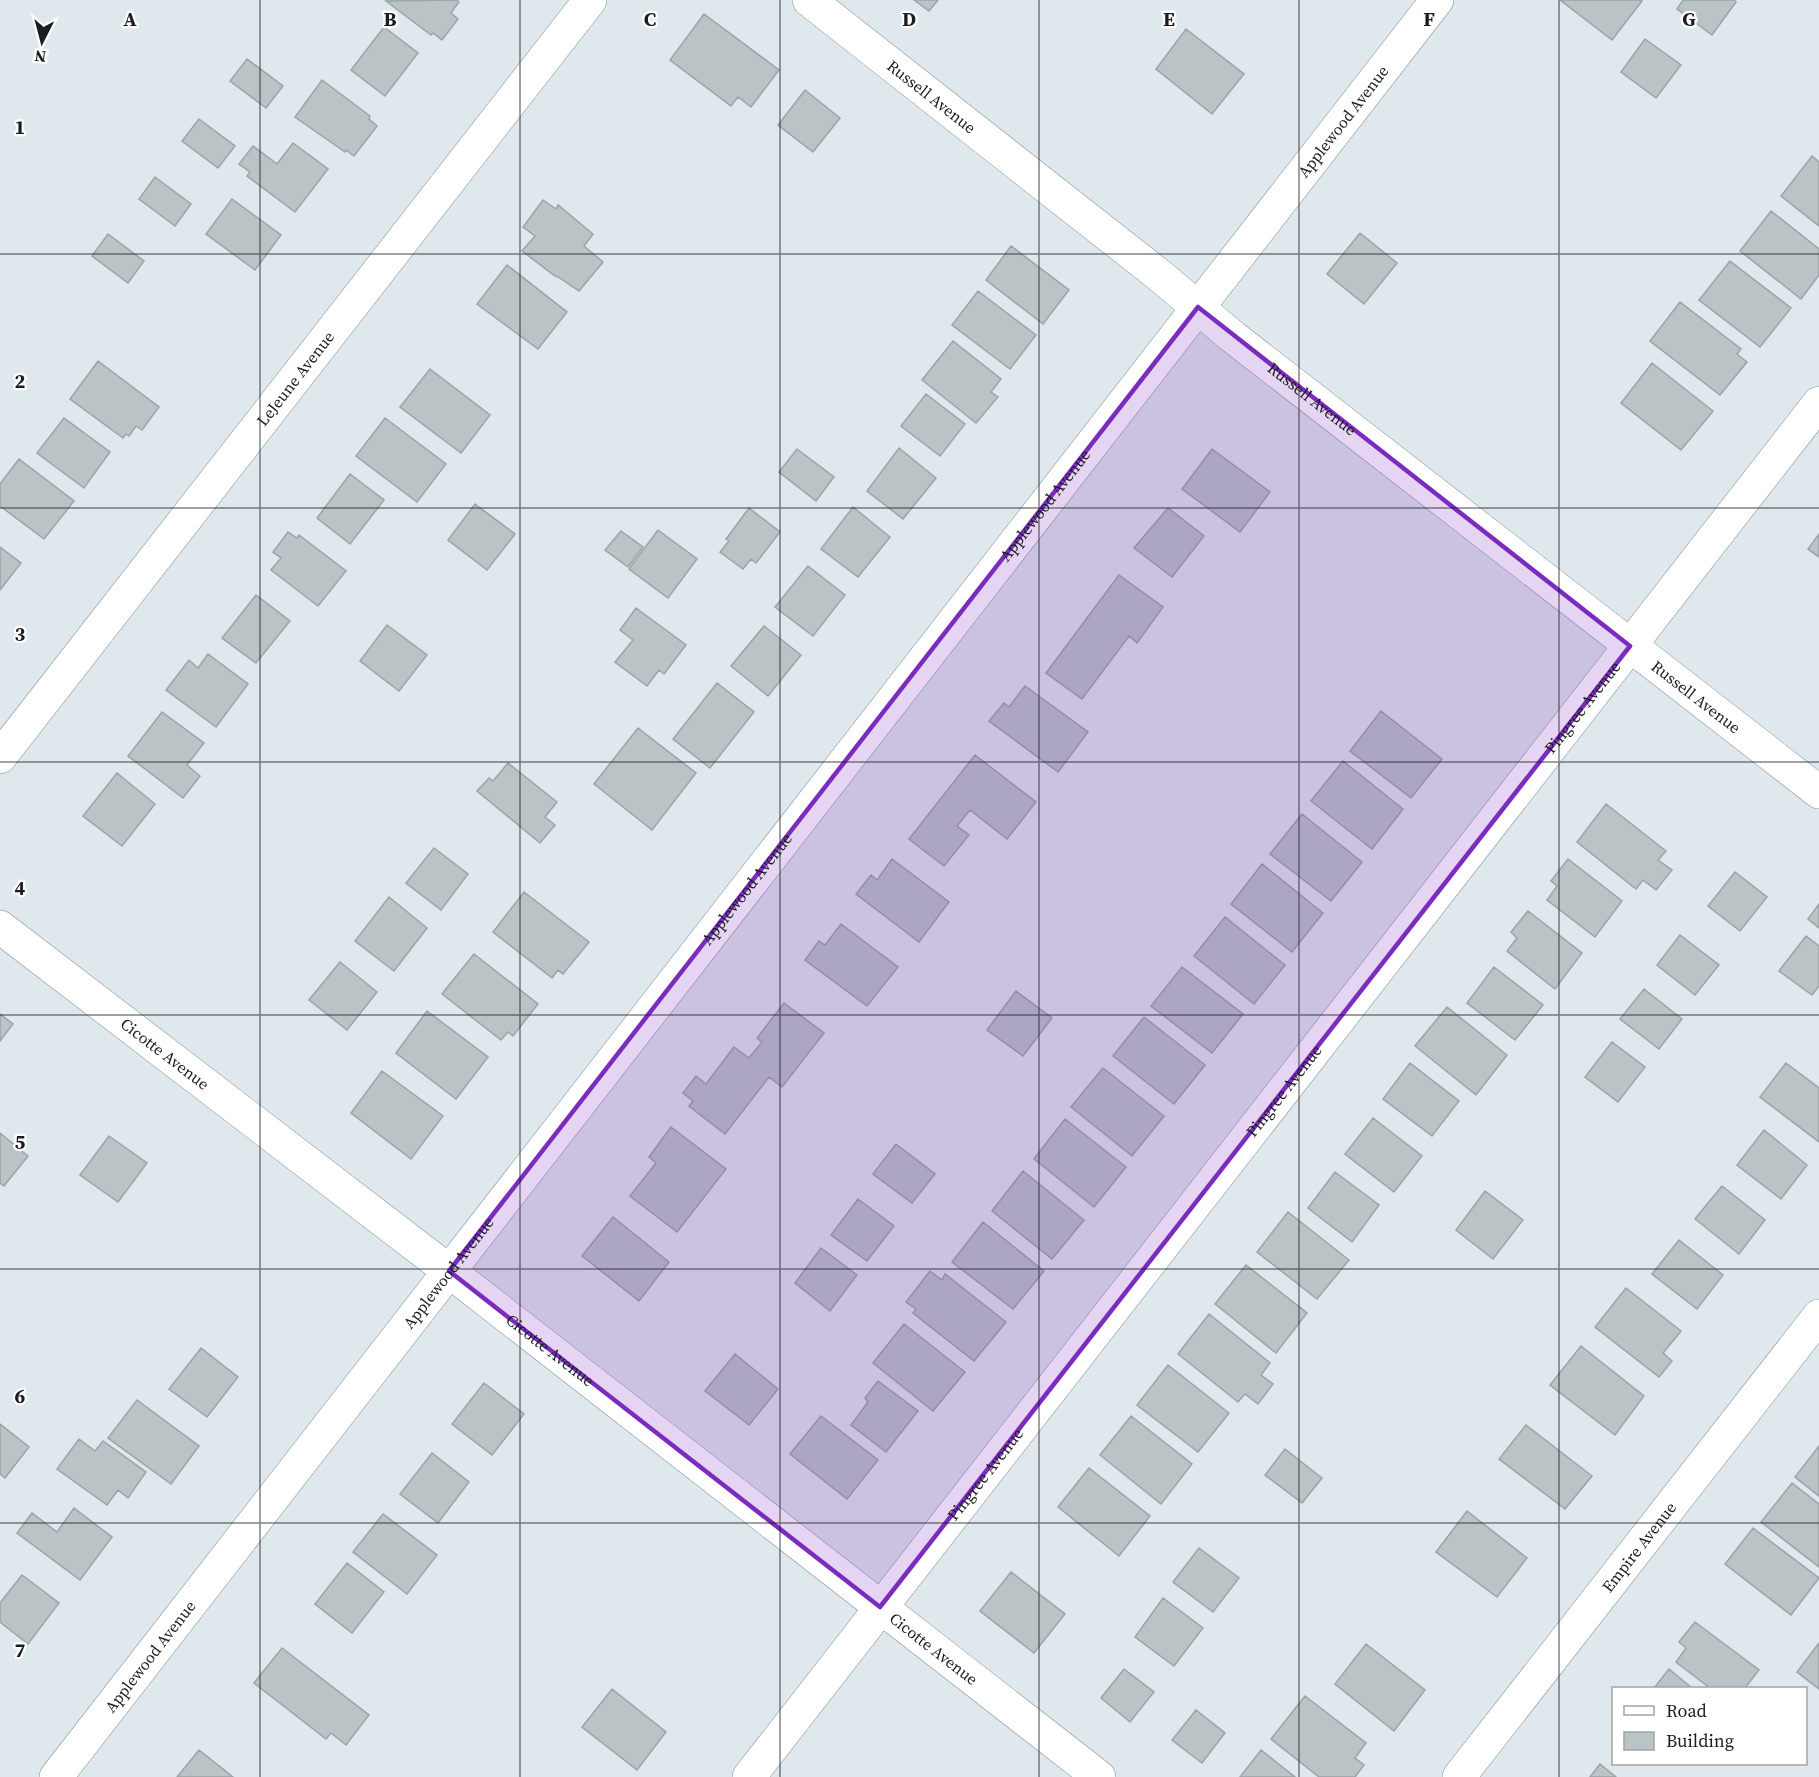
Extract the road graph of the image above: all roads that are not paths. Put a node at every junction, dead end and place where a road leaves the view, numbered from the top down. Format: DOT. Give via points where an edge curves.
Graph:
graph roads {
  1 [pos="590,0"];
  2 [pos="809,0"];
  3 [pos="1437,0"];
  4 [pos="1198,307"];
  5 [pos="1819,403"];
  6 [pos="1630,645"];
  7 [pos="0,758"];
  8 [pos="1819,792"];
  9 [pos="0,927"];
  10 [pos="449,1270"];
  11 [pos="1819,1316"];
  12 [pos="880,1607"];
  13 [pos="56,1777"];
  14 [pos="749,1777"];
  15 [pos="1099,1777"];
  16 [pos="1459,1777"];
  1 -- 7 [label="street, LeJeune Avenue"];
  2 -- 4 [label="street, Russell Avenue"];
  3 -- 4 [label="street, Applewood Avenue"];
  4 -- 6 [label="street, Russell Avenue"];
  4 -- 10 [label="street, Applewood Avenue"];
  5 -- 6 [label="street, Pingree Avenue"];
  6 -- 8 [label="street, Russell Avenue"];
  6 -- 12 [label="street, Pingree Avenue"];
  9 -- 10 [label="street, Cicotte Avenue"];
  10 -- 12 [label="street, Cicotte Avenue"];
  10 -- 13 [label="street, Applewood Avenue"];
  11 -- 16 [label="street, Empire Avenue"];
  12 -- 14 [label="street, Pingree Avenue"];
  12 -- 15 [label="street, Cicotte Avenue"];
}
